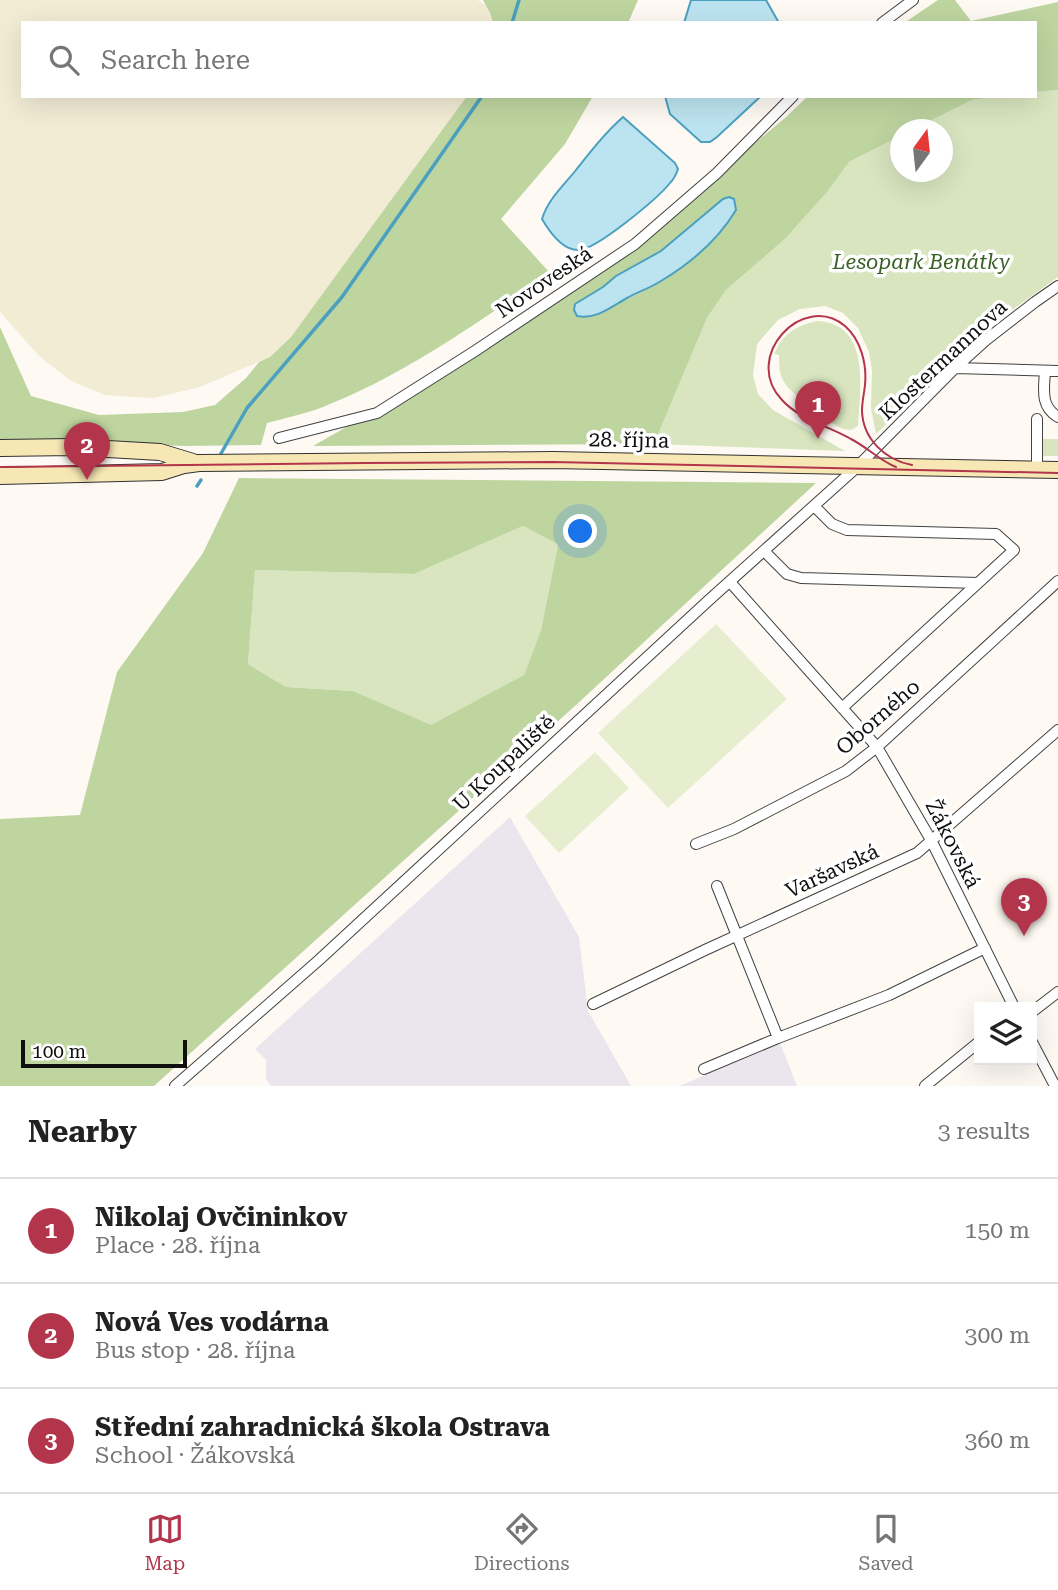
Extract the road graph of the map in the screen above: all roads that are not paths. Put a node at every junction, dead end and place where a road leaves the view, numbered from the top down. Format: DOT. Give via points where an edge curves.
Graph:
graph roads {
  1 [pos="913,0"];
  2 [pos="885,21"];
  3 [pos="791,98"];
  4 [pos="1058,286"];
  5 [pos="956,368"];
  6 [pos="1045,371"];
  7 [pos="1058,371"];
  8 [pos="1058,417"];
  9 [pos="1037,418"];
  10 [pos="279,438"];
  11 [pos="0,448"];
  12 [pos="199,463"];
  13 [pos="858,467"];
  14 [pos="1037,470"];
  15 [pos="1058,470"];
  16 [pos="0,476"];
  17 [pos="814,506"];
  18 [pos="764,551"];
  19 [pos="1058,581"];
  20 [pos="730,582"];
  21 [pos="978,583"];
  22 [pos="842,708"];
  23 [pos="1058,730"];
  24 [pos="877,747"];
  25 [pos="931,840"];
  26 [pos="696,844"];
  27 [pos="717,886"];
  28 [pos="737,935"];
  29 [pos="985,948"];
  30 [pos="1058,992"];
  31 [pos="1012,1002"];
  32 [pos="593,1004"];
  33 [pos="1037,1008"];
  34 [pos="778,1038"];
  35 [pos="974,1046"];
  36 [pos="1037,1052"];
  37 [pos="704,1069"];
  38 [pos="175,1086"];
  39 [pos="925,1086"];
  40 [pos="1055,1086"];
  1 -- 2 [label="street"];
  3 -- 10 [label="street, Novoveská" via="717,173 635,244 475,351 377,413"];
  4 -- 5 [label="street, Klostermannova"];
  5 -- 6 [label="street"];
  5 -- 13 [label="street, Klostermannova"];
  6 -- 7 [label="street"];
  6 -- 8 [label="street" via="1046,406"];
  9 -- 14 [label="street"];
  11 -- 12 [label="main road, 28. října" via="160,452"];
  12 -- 13 [label="main road, 28. října" via="553,460"];
  12 -- 16 [label="main road, 28. října" via="162,472"];
  13 -- 14 [label="main road, 28. října"];
  13 -- 17 [label="street, U Koupaliště"];
  14 -- 15 [label="main road, 28. října"];
  17 -- 18 [label="street, U Koupaliště"];
  17 -- 21 [label="street" via="832,524 847,530 996,534 1013,550"];
  18 -- 20 [label="street, U Koupaliště"];
  18 -- 21 [label="street" via="787,574 801,578"];
  19 -- 24 [label="street, Oborného"];
  20 -- 22 [label="street, Žákovská"];
  20 -- 38 [label="street, U Koupaliště"];
  21 -- 22 [label="street"];
  22 -- 24 [label="street, Žákovská"];
  23 -- 25 [label="street, Varšavská"];
  24 -- 25 [label="street, Žákovská"];
  24 -- 26 [label="street, Oborného" via="846,771"];
  25 -- 28 [label="street, Varšavská" via="917,853"];
  25 -- 29 [label="street, Žákovská"];
  27 -- 28 [label="street"];
  28 -- 32 [label="street, Varšavská"];
  28 -- 34 [label="street"];
  29 -- 31 [label="street, Žákovská"];
  29 -- 34 [label="street" via="889,995"];
  30 -- 33 [label="street"];
  34 -- 37 [label="street"];
  35 -- 39 [label="street"];
  36 -- 40 [label="street"];
}
